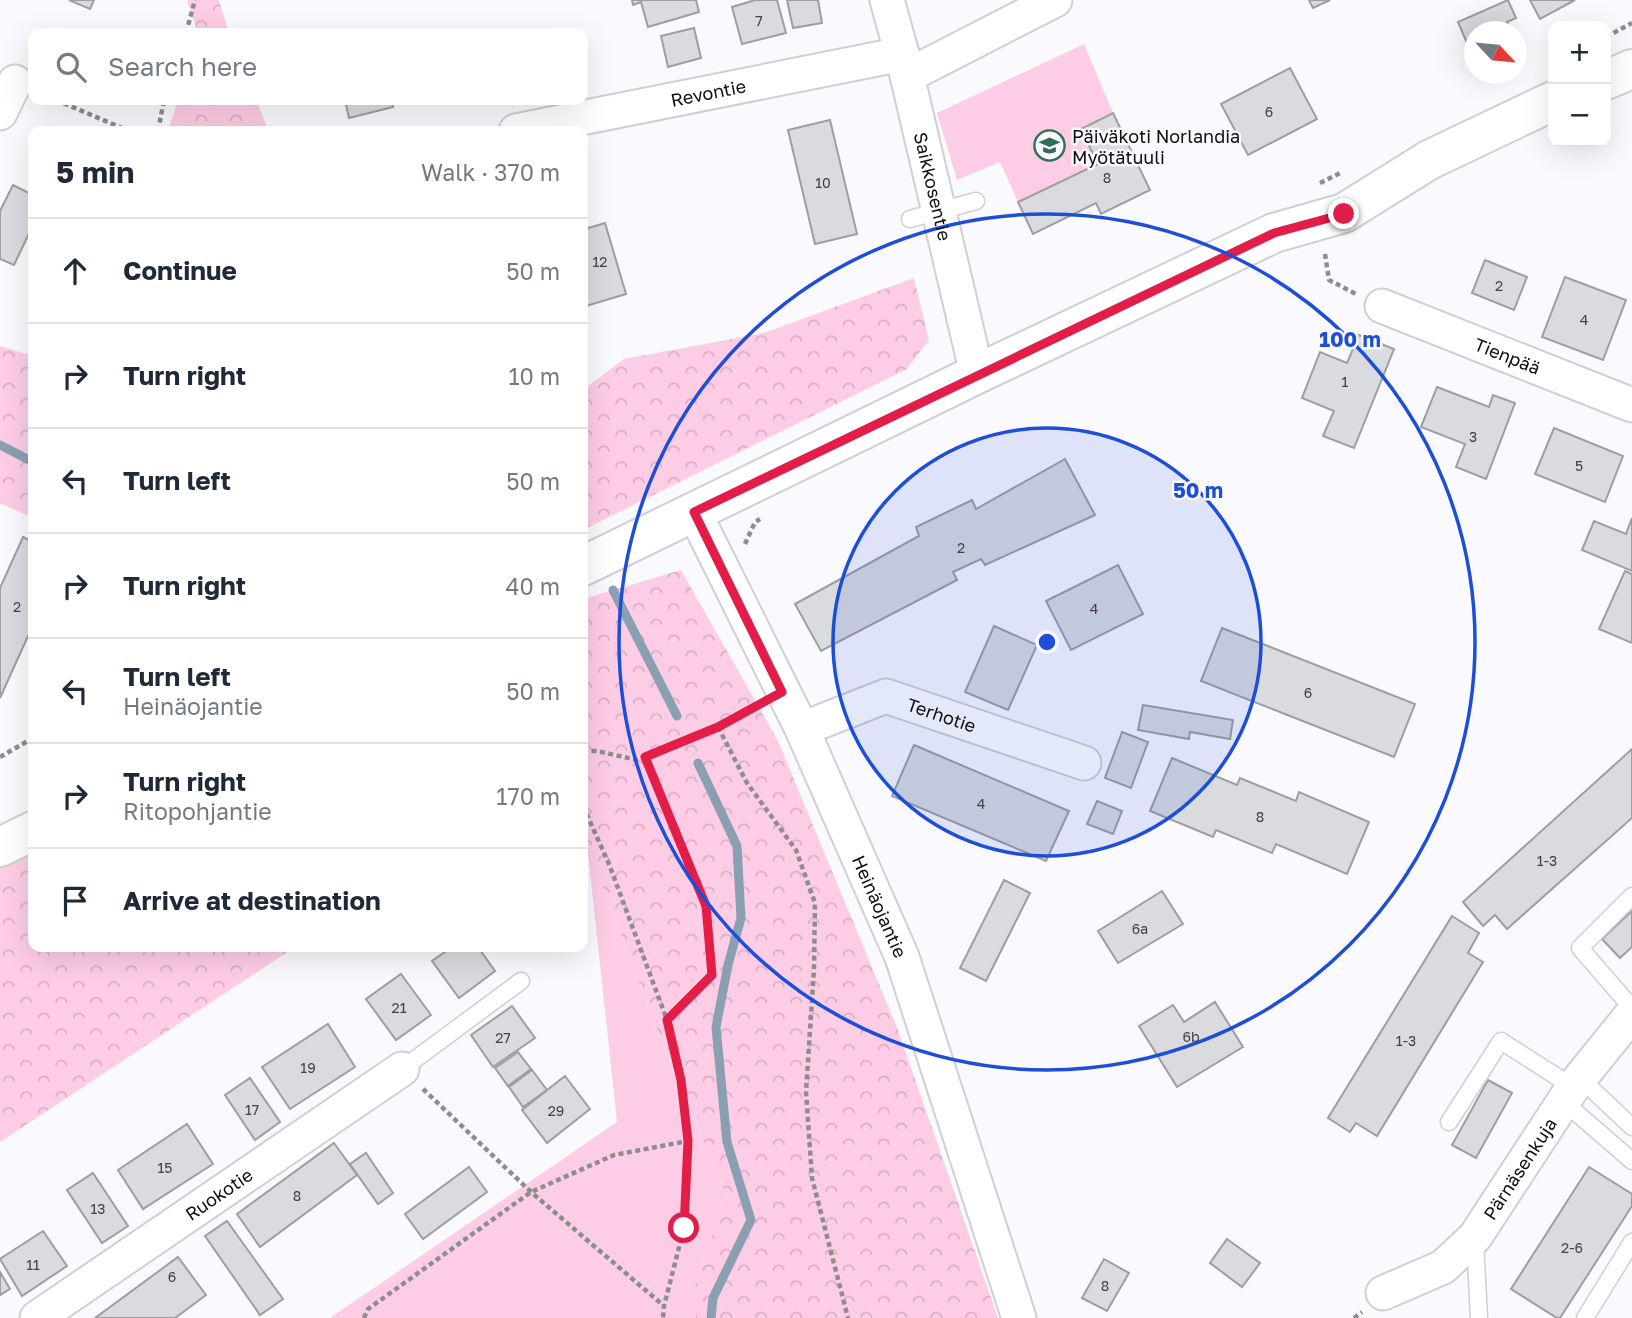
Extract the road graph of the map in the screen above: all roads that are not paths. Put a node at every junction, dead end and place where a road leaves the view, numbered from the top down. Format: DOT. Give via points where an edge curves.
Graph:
graph roads {
  1 [pos="887,0"];
  2 [pos="1055,0"];
  3 [pos="904,65"];
  4 [pos="1632,69"];
  5 [pos="7,78"];
  6 [pos="1611,78"];
  7 [pos="1548,103"];
  8 [pos="0,113"];
  9 [pos="545,126"];
  10 [pos="976,201"];
  11 [pos="924,215"];
  12 [pos="1382,306"];
  13 [pos="977,374"];
  14 [pos="1632,405"];
  15 [pos="694,512"];
  16 [pos="588,564"];
  17 [pos="802,729"];
  18 [pos="1084,762"];
  19 [pos="28,833"];
  20 [pos="0,847"];
  21 [pos="1632,896"];
  22 [pos="521,981"];
  23 [pos="1632,1009"];
  24 [pos="1632,1014"];
  25 [pos="402,1069"];
  26 [pos="1572,1089"];
  27 [pos="1450,1122"];
  28 [pos="1632,1127"];
  29 [pos="1632,1161"];
  30 [pos="1475,1237"];
  31 [pos="1632,1242"];
  32 [pos="1383,1293"];
  33 [pos="37,1318"];
  34 [pos="1019,1318"];
  35 [pos="1479,1318"];
  36 [pos="1585,1318"];
  1 -- 3 [label="street, Saikkosentie"];
  2 -- 3 [label="street, Revontie"];
  3 -- 9 [label="street, Revontie"];
  3 -- 11 [label="street, Saikkosentie"];
  4 -- 6 [label="main road"];
  5 -- 8 [label="street"];
  7 -- 13 [label="main road" via="1429,160 1344,214 1274,233"];
  10 -- 11 [label="lane"];
  11 -- 13 [label="street, Saikkosentie"];
  12 -- 14 [label="street, Tienpää"];
  13 -- 15 [label="main road"];
  15 -- 16 [label="main road"];
  15 -- 17 [label="street, Heinäojantie"];
  17 -- 18 [label="street, Terhotie" via="886,696"];
  17 -- 34 [label="street, Heinäojantie" via="902,957"];
  19 -- 20 [label="main road"];
  21 -- 23 [label="lane" via="1580,948"];
  22 -- 25 [label="lane"];
  24 -- 26 [label="street, Pärnäsenkuja"];
  25 -- 33 [label="street, Ruokotie"];
  26 -- 27 [label="lane" via="1502,1041"];
  26 -- 28 [label="lane"];
  26 -- 29 [label="lane"];
  26 -- 30 [label="street, Pärnäsenkuja"];
  30 -- 32 [label="street, Pärnäsenkuja" via="1443,1267"];
  30 -- 35 [label="lane"];
  31 -- 36 [label="lane"];
}
